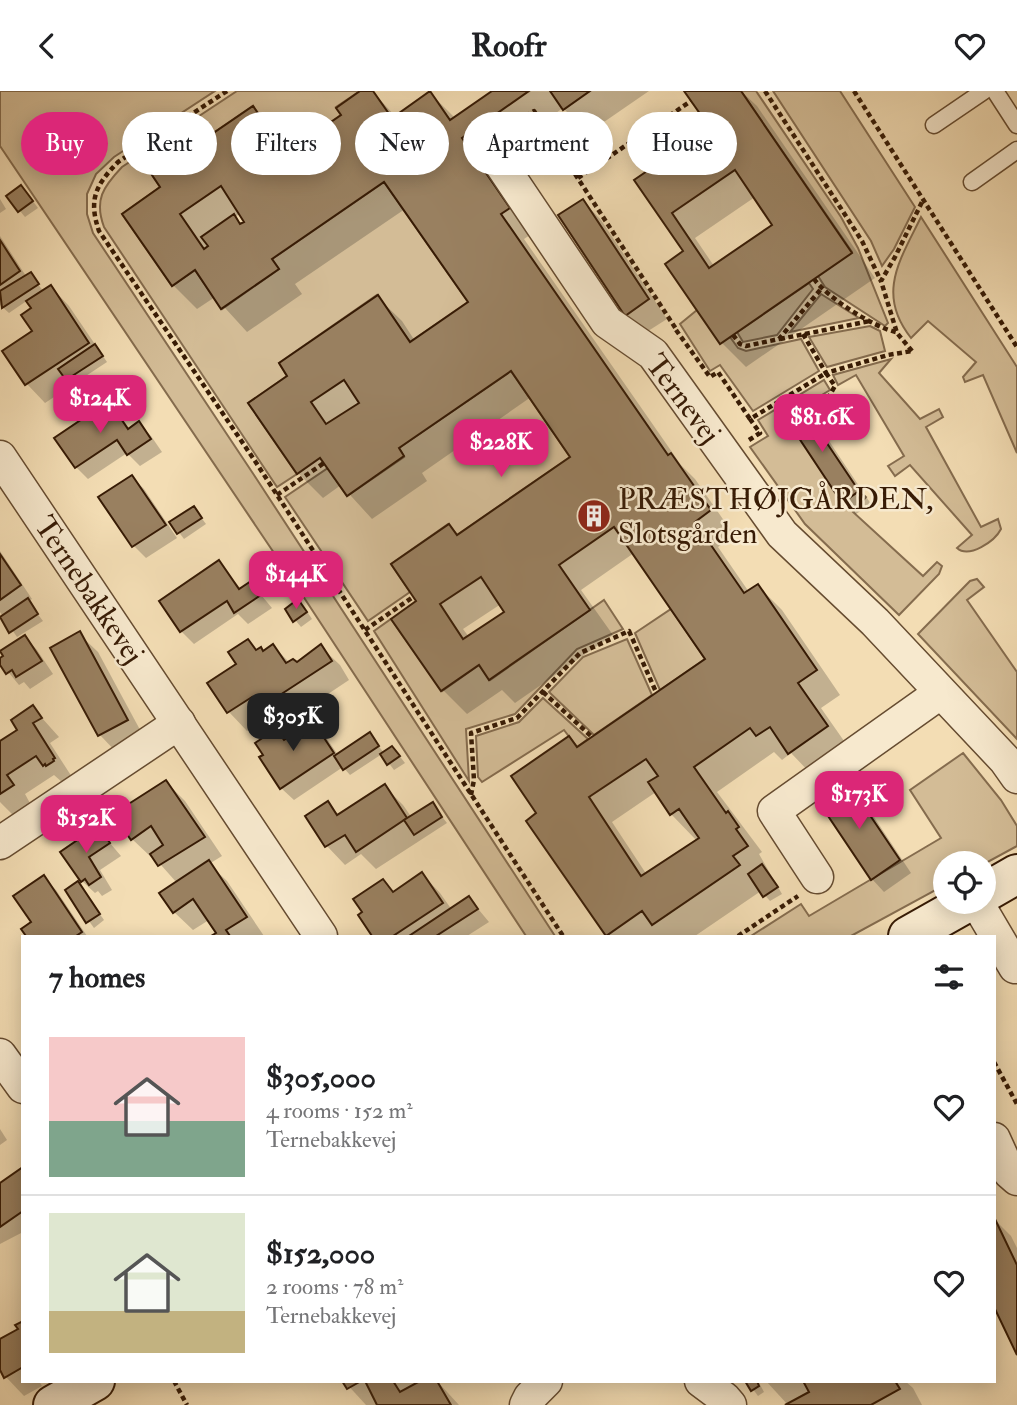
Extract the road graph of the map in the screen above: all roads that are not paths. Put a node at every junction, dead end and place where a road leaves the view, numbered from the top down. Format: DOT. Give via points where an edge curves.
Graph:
graph roads {
  1 [pos="984,91"];
  2 [pos="995,91"];
  3 [pos="934,125"];
  4 [pos="1017,125"];
  5 [pos="1017,150"];
  6 [pos="514,175"];
  7 [pos="972,182"];
  8 [pos="0,457"];
  9 [pos="940,693"];
  10 [pos="179,723"];
  11 [pos="1017,777"];
  12 [pos="0,843"];
  13 [pos="1017,874"];
  14 [pos="817,877"];
  15 [pos="996,886"];
  16 [pos="947,914"];
  17 [pos="982,914"];
  18 [pos="320,935"];
  19 [pos="910,935"];
  20 [pos="992,935"];
  21 [pos="996,943"];
  22 [pos="1009,971"];
  23 [pos="0,1055"];
  24 [pos="21,1084"];
  25 [pos="996,1143"];
  26 [pos="1017,1179"];
  27 [pos="92,1383"];
  28 [pos="544,1383"];
  29 [pos="704,1383"];
  30 [pos="53,1405"];
  31 [pos="526,1405"];
  32 [pos="730,1405"];
  1 -- 3 [label="lane"];
  2 -- 4 [label="lane"];
  5 -- 7 [label="lane"];
  6 -- 9 [label="street, Ternevej" via="607,322 653,354 782,534 875,622"];
  8 -- 10 [label="street, Ternebakkevej"];
  9 -- 11 [label="street, Ternevej"];
  9 -- 14 [label="street" via="774,811"];
  10 -- 12 [label="street"];
  10 -- 18 [label="street, Ternebakkevej"];
  13 -- 15 [label="street"];
  16 -- 19 [label="street"];
  17 -- 20 [label="street"];
  21 -- 22 [label="street"];
  23 -- 24 [label="street"];
  25 -- 26 [label="street"];
  27 -- 30 [label="street"];
  28 -- 31 [label="street"];
  29 -- 32 [label="street"];
}
